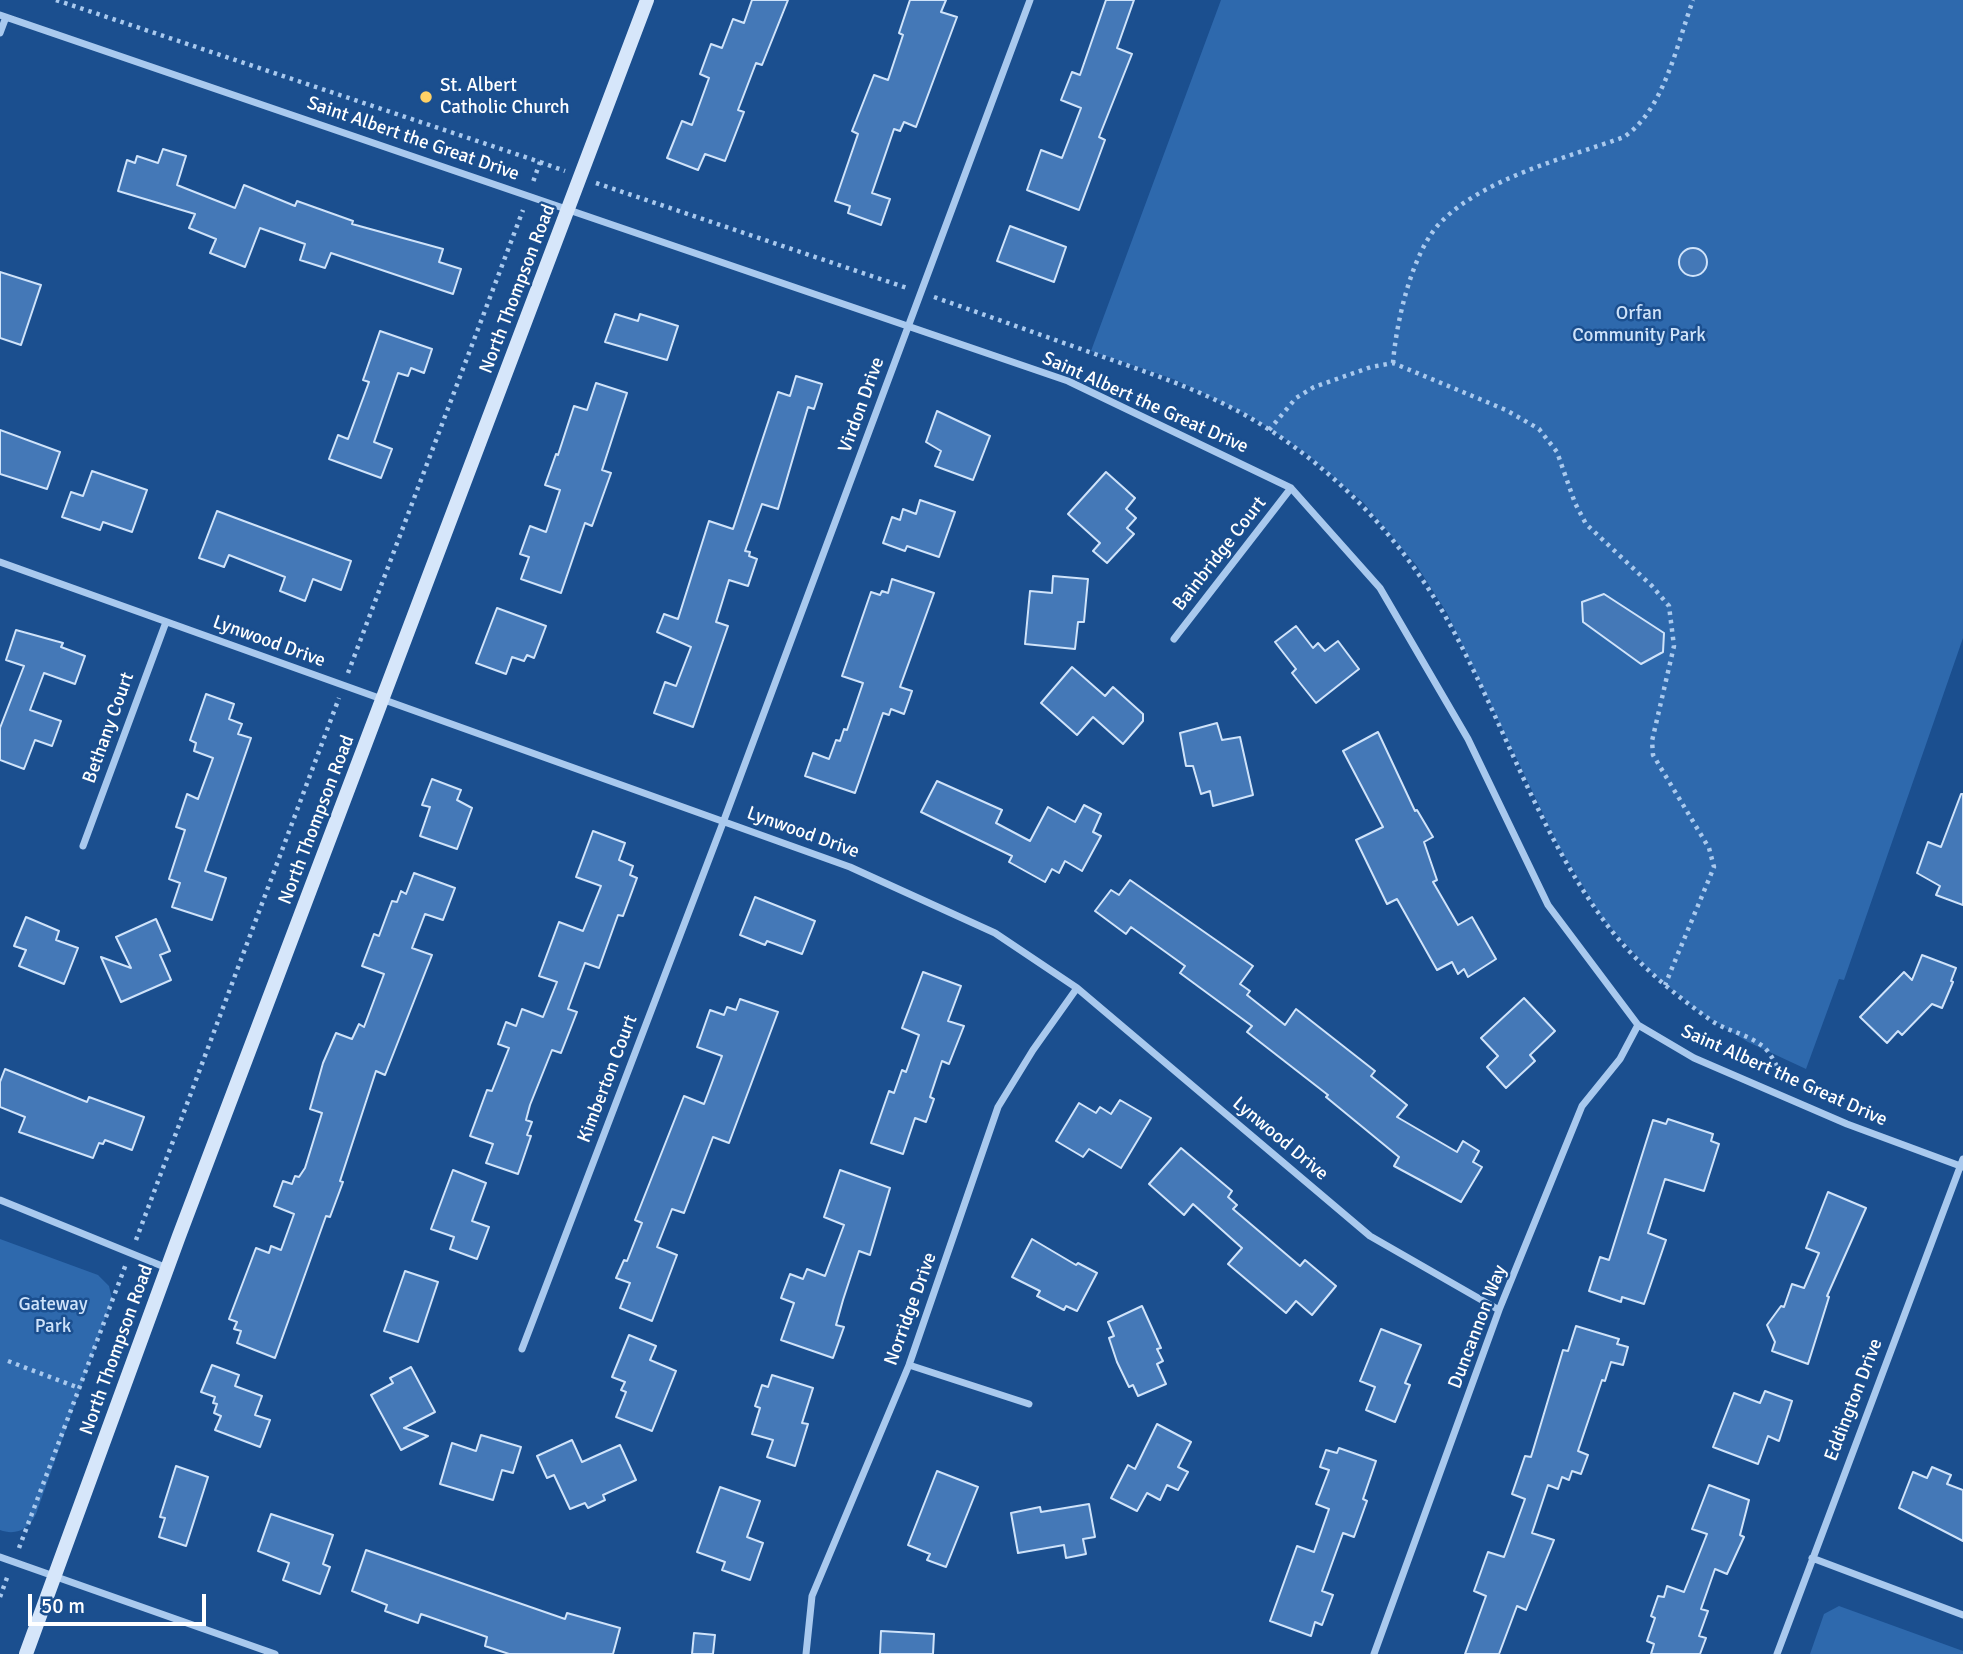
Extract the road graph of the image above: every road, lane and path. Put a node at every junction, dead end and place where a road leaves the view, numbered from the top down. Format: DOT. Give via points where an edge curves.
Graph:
graph roads {
  1 [pos="647,0"];
  2 [pos="1030,0"];
  3 [pos="1693,0"];
  4 [pos="3,16"];
  5 [pos="0,33"];
  6 [pos="569,209"];
  7 [pos="908,326"];
  8 [pos="1393,363"];
  9 [pos="1269,430"];
  10 [pos="1291,488"];
  11 [pos="0,562"];
  12 [pos="166,622"];
  13 [pos="1174,639"];
  14 [pos="384,699"];
  15 [pos="724,820"];
  16 [pos="83,846"];
  17 [pos="1665,985"];
  18 [pos="1077,988"];
  19 [pos="1638,1025"];
  20 [pos="1962,1164"];
  21 [pos="0,1200"];
  22 [pos="168,1268"];
  23 [pos="1499,1311"];
  24 [pos="522,1349"];
  25 [pos="8,1361"];
  26 [pos="909,1364"];
  27 [pos="79,1388"];
  28 [pos="1029,1404"];
  29 [pos="0,1557"];
  30 [pos="1812,1558"];
  31 [pos="54,1578"];
  32 [pos="1963,1615"];
  33 [pos="26,1654"];
  34 [pos="275,1654"];
  35 [pos="806,1654"];
  36 [pos="1374,1654"];
  37 [pos="1777,1654"];
  1 -- 6 [label="street, North Thompson Road"];
  2 -- 7 [label="street, Virdon Drive"];
  3 -- 8 [label="path" via="1652,109 1640,126 1624,137 1494,186 1439,224 1405,298"];
  4 -- 5 [label="street"];
  4 -- 6 [label="street, Saint Albert the Great Drive"];
  6 -- 7 [label="street, Saint Albert the Great Drive"];
  6 -- 14 [label="street, North Thompson Road"];
  7 -- 10 [label="street, Saint Albert the Great Drive" via="1068,381"];
  7 -- 15 [label="street, Virdon Drive"];
  8 -- 9 [label="path" via="1371,366 1314,387 1282,411"];
  8 -- 17 [label="path" via="1506,410 1539,429 1557,452 1586,524 1669,606 1674,646 1652,741 1653,755 1709,848 1714,867"];
  10 -- 13 [label="street, Bainbridge Court"];
  10 -- 19 [label="street, Saint Albert the Great Drive" via="1380,588 1468,739 1548,905"];
  11 -- 12 [label="street, Lynwood Drive"];
  12 -- 14 [label="street, Lynwood Drive"];
  12 -- 16 [label="street, Bethany Court"];
  14 -- 15 [label="street, Lynwood Drive"];
  14 -- 22 [label="street, North Thompson Road"];
  15 -- 18 [label="street, Lynwood Drive" via="926,899 995,933"];
  15 -- 24 [label="street, Kimberton Court"];
  18 -- 23 [label="street, Lynwood Drive" via="1370,1236"];
  18 -- 26 [label="street, Norridge Drive" via="998,1107"];
  19 -- 20 [label="street, Saint Albert the Great Drive" via="1706,1063 1847,1124"];
  19 -- 23 [label="street, Duncannon Way" via="1620,1059 1582,1106"];
  20 -- 30 [label="street, Eddington Drive"];
  21 -- 22 [label="street"];
  22 -- 31 [label="street, North Thompson Road"];
  23 -- 36 [label="street, Duncannon Way"];
  25 -- 27 [label="path"];
  26 -- 28 [label="street"];
  26 -- 35 [label="street, Norridge Drive" via="813,1595"];
  29 -- 31 [label="street"];
  30 -- 32 [label="street"];
  30 -- 37 [label="street, Eddington Drive"];
  31 -- 33 [label="street, North Thompson Road"];
  31 -- 34 [label="street"];
}
